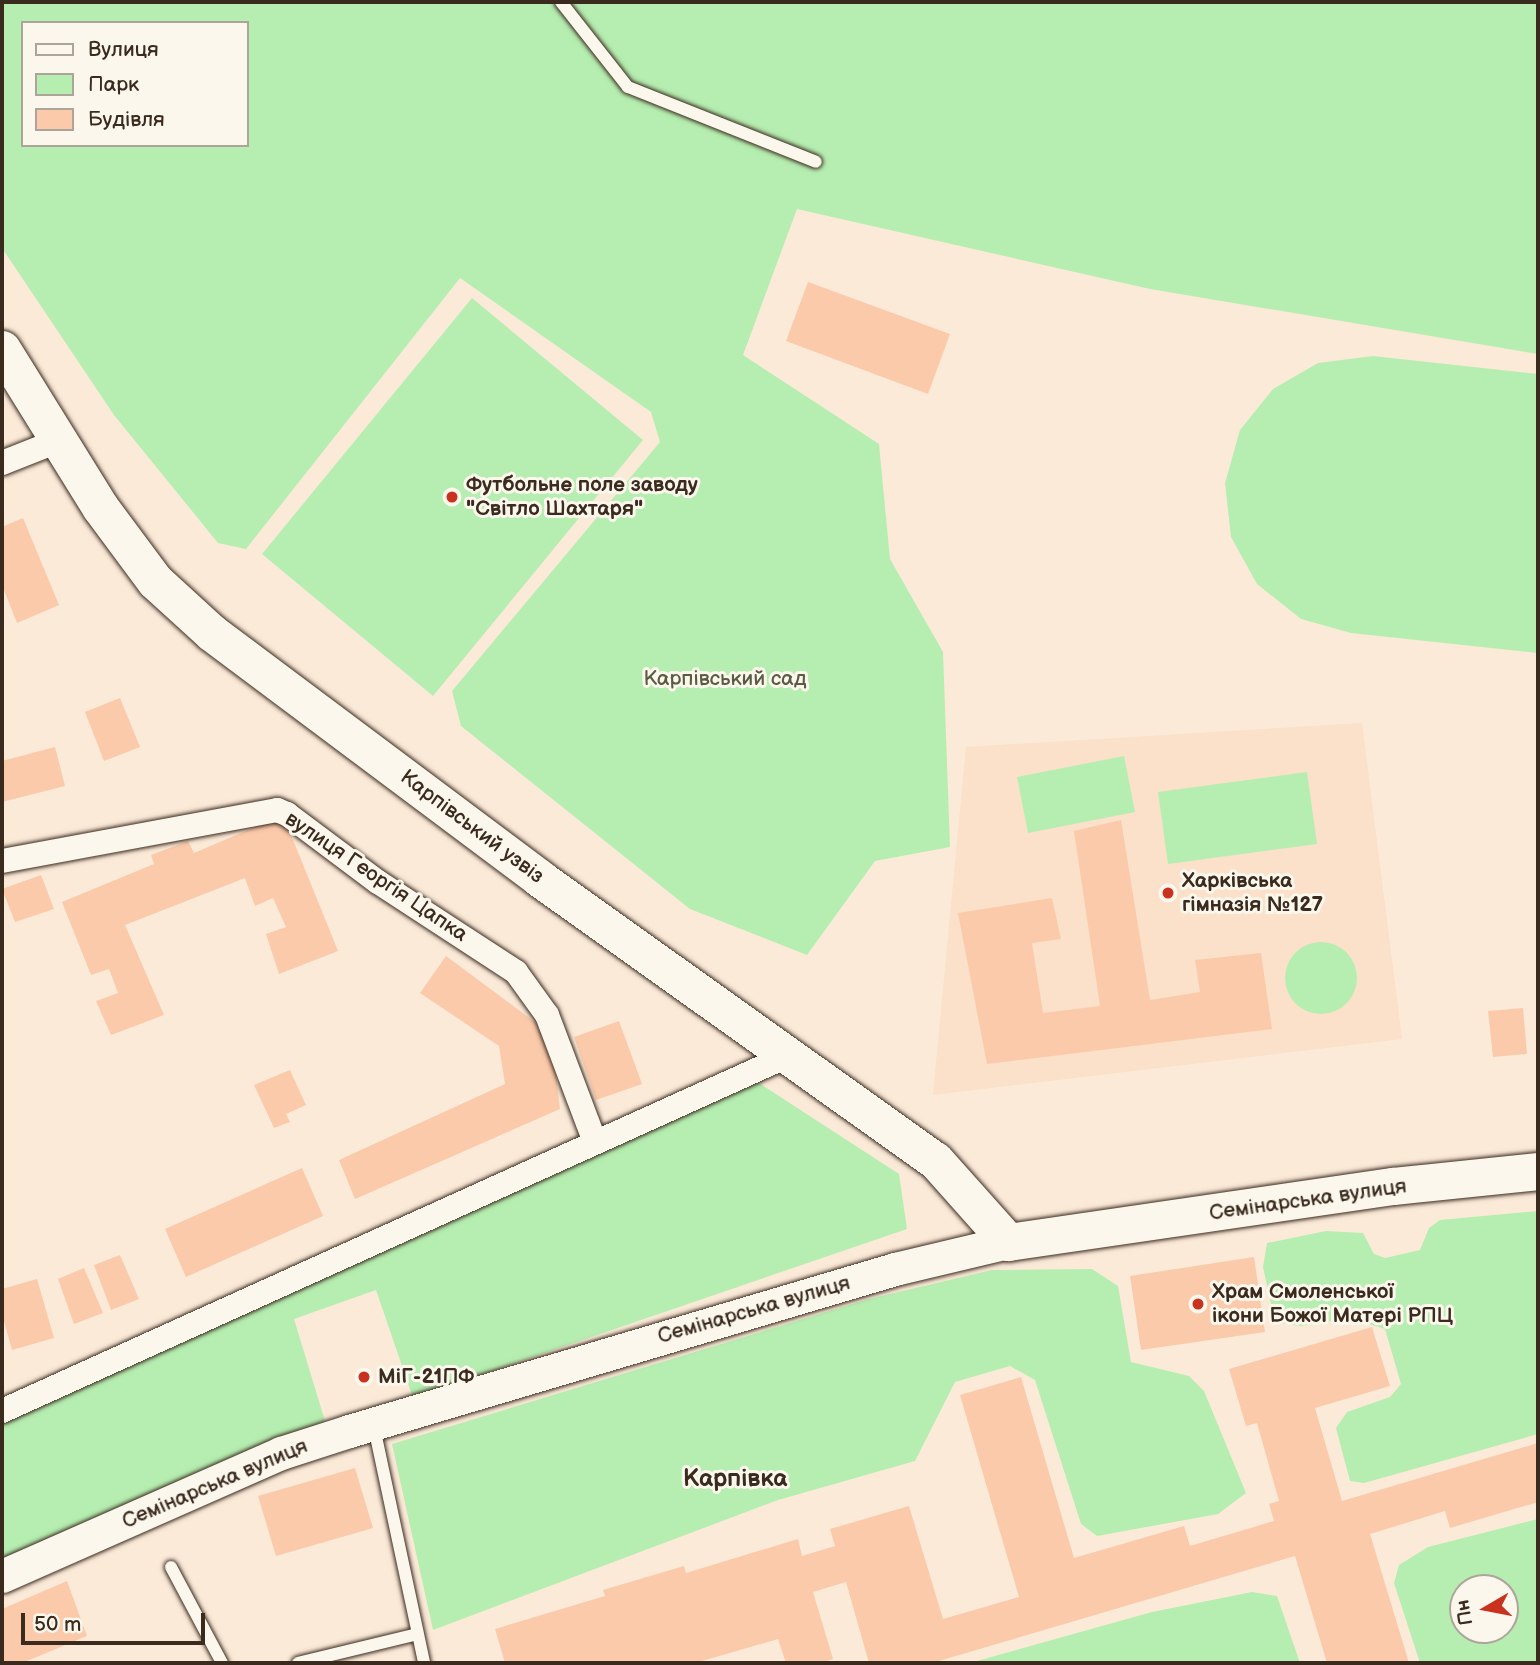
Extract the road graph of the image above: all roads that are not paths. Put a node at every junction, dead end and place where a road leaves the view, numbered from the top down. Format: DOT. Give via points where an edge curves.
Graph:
graph roads {
  1 [pos="561,2"];
  2 [pos="816,162"];
  3 [pos="2,349"];
  4 [pos="55,442"];
  5 [pos="2,463"];
  6 [pos="2,861"];
  7 [pos="785,1057"];
  8 [pos="595,1142"];
  9 [pos="1538,1171"];
  10 [pos="1008,1242"];
  11 [pos="2,1411"];
  12 [pos="373,1423"];
  13 [pos="172,1567"];
  14 [pos="2,1576"];
  15 [pos="418,1634"];
  16 [pos="222,1663"];
  17 [pos="298,1663"];
  18 [pos="424,1663"];
  1 -- 2 [label="lane" via="628,87"];
  3 -- 4 [label="main road, Карпівський узвіз"];
  4 -- 5 [label="street"];
  4 -- 7 [label="main road, Карпівський узвіз" via="155,581 212,632"];
  6 -- 8 [label="street, вулиця Георгія Цапка" via="277,810 287,814 378,882 516,972 547,1015"];
  7 -- 8 [label="street"];
  7 -- 10 [label="main road, Карпівський узвіз" via="934,1160"];
  8 -- 11 [label="street"];
  9 -- 10 [label="main road, Семінарська вулиця" via="1393,1186"];
  10 -- 12 [label="main road, Семінарська вулиця" via="895,1269"];
  12 -- 14 [label="main road, Семінарська вулиця" via="281,1453"];
  12 -- 15 [label="lane"];
  13 -- 16 [label="lane"];
  15 -- 17 [label="lane"];
  15 -- 18 [label="lane"];
}
